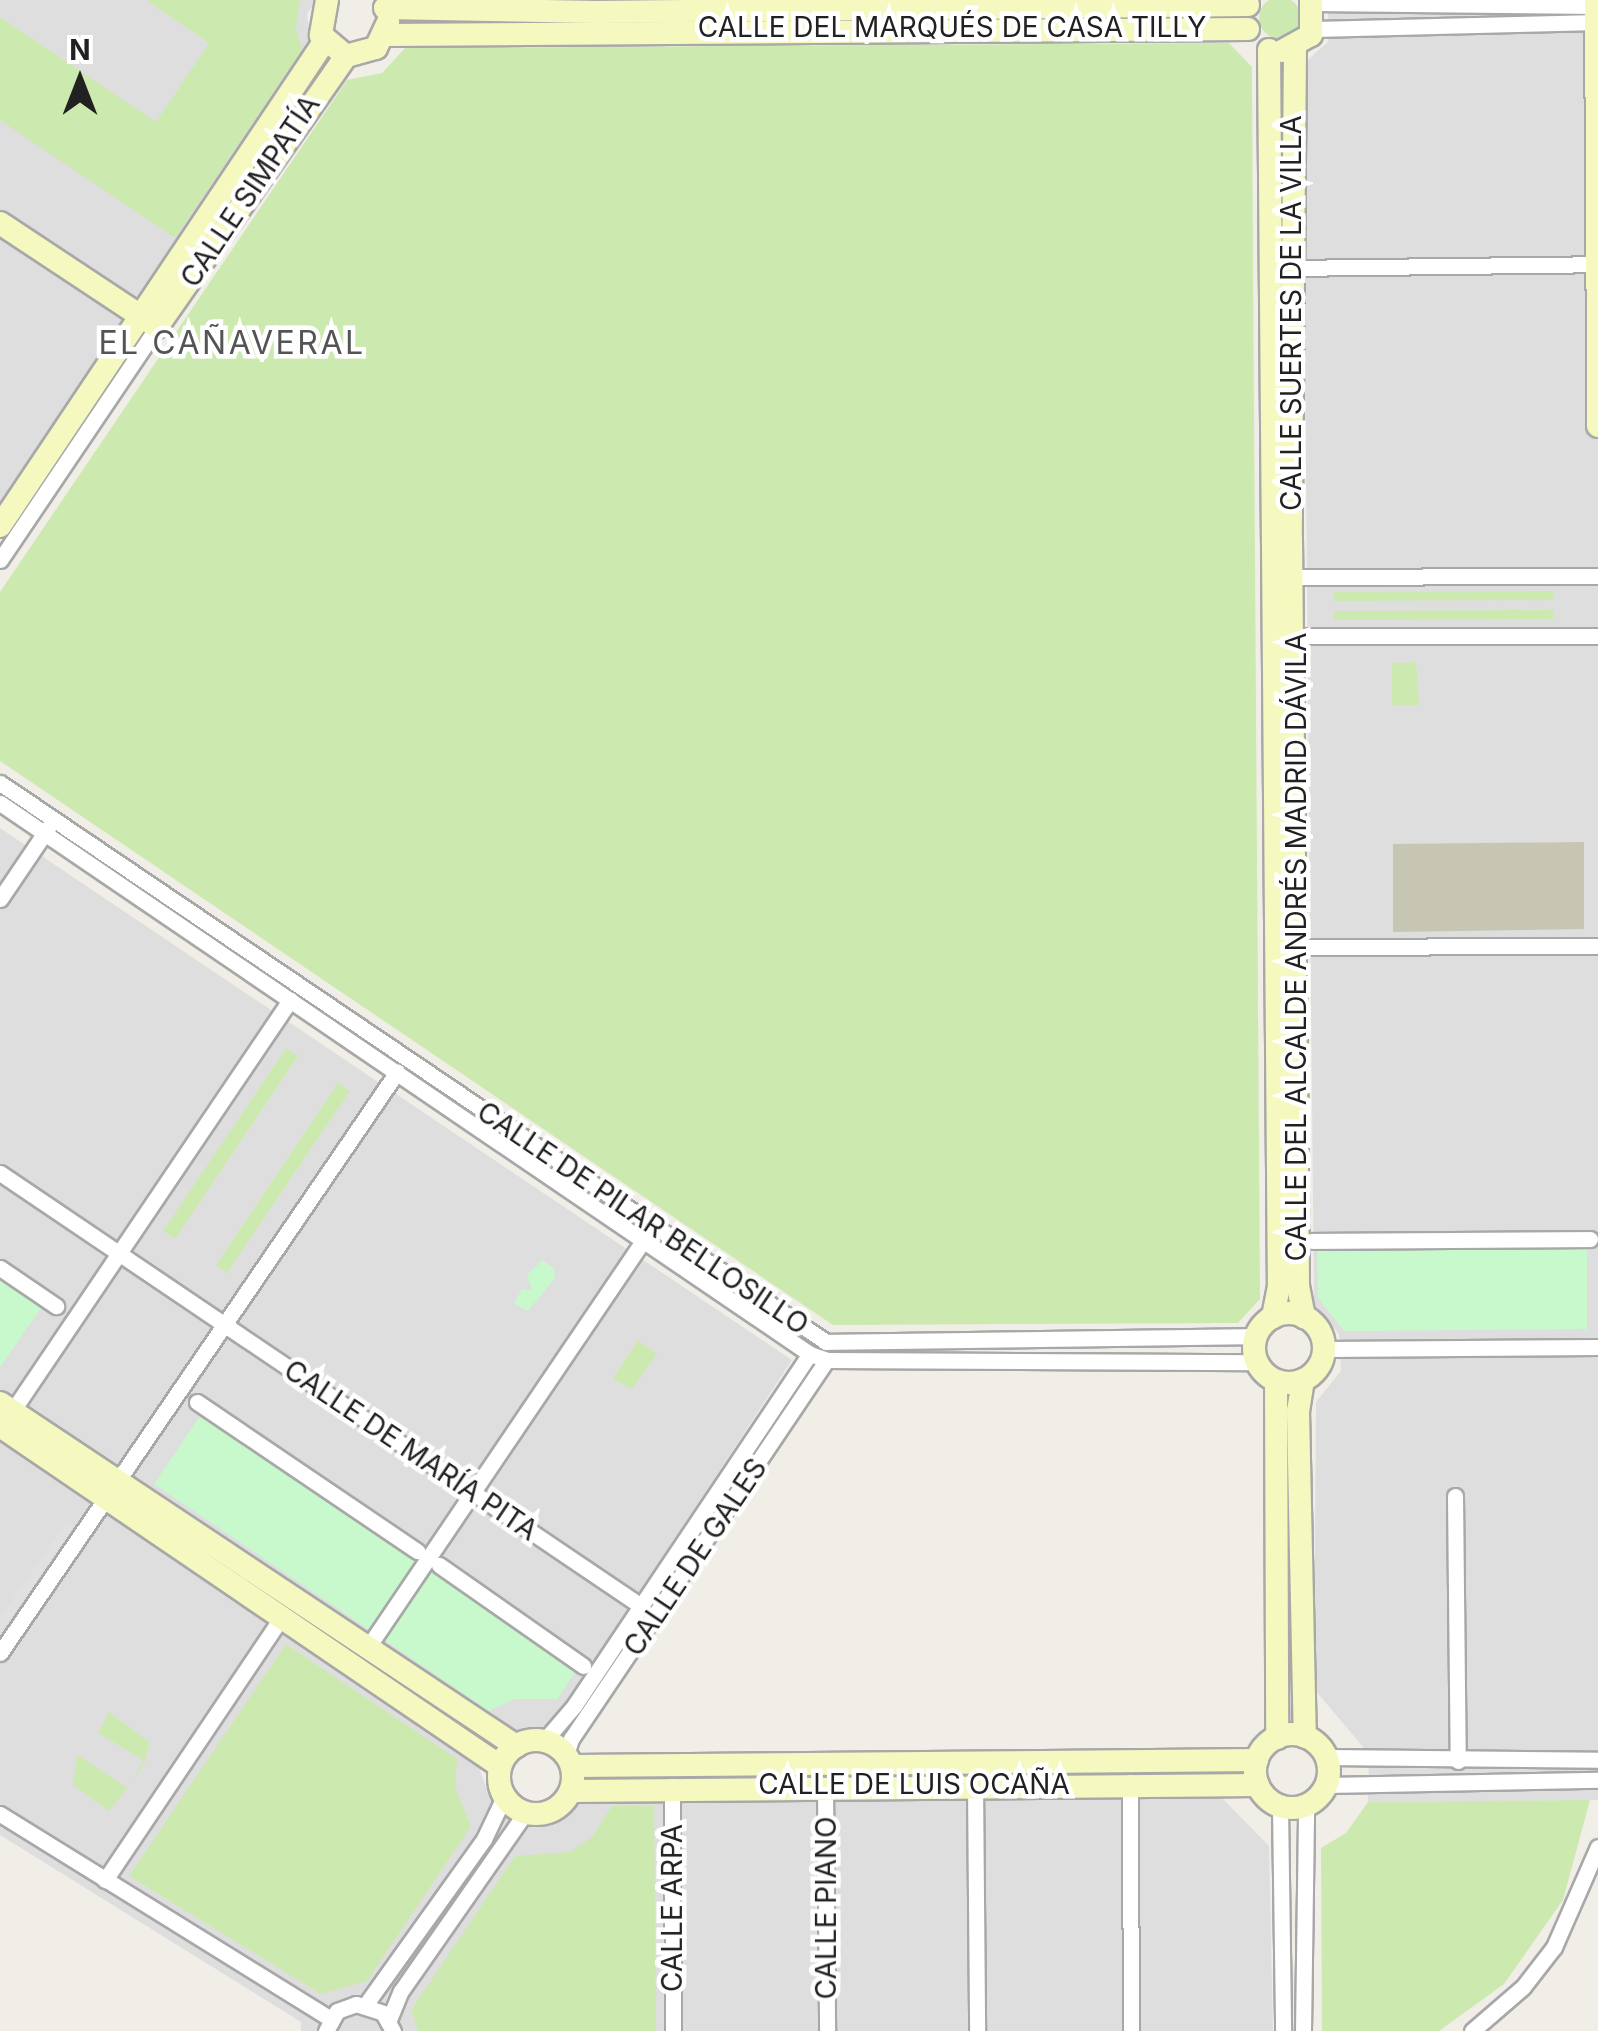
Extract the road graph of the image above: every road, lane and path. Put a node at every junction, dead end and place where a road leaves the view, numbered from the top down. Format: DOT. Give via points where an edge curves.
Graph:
graph roads {
  1 [pos="324,1"];
  2 [pos="1249,2"];
  3 [pos="1312,2"];
  4 [pos="383,4"];
  5 [pos="968,5"];
  6 [pos="1597,11"];
  7 [pos="596,14"];
  8 [pos="656,14"];
  9 [pos="1248,29"];
  10 [pos="1314,29"];
  11 [pos="386,35"];
  12 [pos="324,42"];
  13 [pos="1295,48"];
  14 [pos="1269,50"];
  15 [pos="346,56"];
  16 [pos="0,223"];
  17 [pos="1597,264"];
  18 [pos="1281,268"];
  19 [pos="150,323"];
  20 [pos="1598,426"];
  21 [pos="0,526"];
  22 [pos="0,560"];
  23 [pos="1598,576"];
  24 [pos="1284,577"];
  25 [pos="1285,636"];
  26 [pos="1598,636"];
  27 [pos="0,783"];
  28 [pos="0,804"];
  29 [pos="54,819"];
  30 [pos="44,834"];
  31 [pos="0,899"];
  32 [pos="1598,946"];
  33 [pos="1285,947"];
  34 [pos="290,1000"];
  35 [pos="397,1072"];
  36 [pos="0,1173"];
  37 [pos="654,1226"];
  38 [pos="1590,1239"];
  39 [pos="644,1240"];
  40 [pos="1312,1241"];
  41 [pos="120,1252"];
  42 [pos="0,1268"];
  43 [pos="56,1306"];
  44 [pos="1273,1317"];
  45 [pos="1304,1317"];
  46 [pos="224,1323"];
  47 [pos="1256,1336"];
  48 [pos="1598,1347"];
  49 [pos="1324,1349"];
  50 [pos="810,1354"];
  51 [pos="827,1360"];
  52 [pos="1256,1362"];
  53 [pos="1303,1380"];
  54 [pos="1276,1381"];
  55 [pos="197,1402"];
  56 [pos="3,1419"];
  57 [pos="111,1490"];
  58 [pos="473,1492"];
  59 [pos="1454,1496"];
  60 [pos="417,1551"];
  61 [pos="438,1565"];
  62 [pos="641,1606"];
  63 [pos="282,1617"];
  64 [pos="366,1650"];
  65 [pos="0,1653"];
  66 [pos="584,1666"];
  67 [pos="1305,1737"];
  68 [pos="1277,1738"];
  69 [pos="544,1740"];
  70 [pos="516,1746"];
  71 [pos="1326,1757"];
  72 [pos="569,1760"];
  73 [pos="1257,1760"];
  74 [pos="1598,1760"];
  75 [pos="1458,1761"];
  76 [pos="500,1766"];
  77 [pos="1598,1780"];
  78 [pos="1130,1782"];
  79 [pos="975,1784"];
  80 [pos="825,1785"];
  81 [pos="1258,1785"];
  82 [pos="1327,1785"];
  83 [pos="672,1786"];
  84 [pos="571,1791"];
  85 [pos="504,1797"];
  86 [pos="1280,1806"];
  87 [pos="1306,1806"];
  88 [pos="525,1812"];
  89 [pos="0,1814"];
  90 [pos="1598,1847"];
  91 [pos="105,1880"];
  92 [pos="366,2004"];
  93 [pos="328,2025"];
  94 [pos="391,2025"];
  95 [pos="673,2031"];
  96 [pos="827,2031"];
  97 [pos="978,2031"];
  98 [pos="1131,2031"];
  99 [pos="1283,2031"];
  100 [pos="1303,2031"];
  101 [pos="1472,2031"];
  1 -- 12 [label="main road"];
  2 -- 5 [label="main road, CALLE DEL MARQUÉS DE CASA TILLY"];
  2 -- 9 [label="main road"];
  3 -- 6 [label="street"];
  3 -- 10 [label="main road"];
  4 -- 7 [label="main road"];
  4 -- 11 [label="main road"];
  5 -- 8 [label="main road, CALLE DEL MARQUÉS DE CASA TILLY"];
  6 -- 10 [label="street"];
  6 -- 17 [label="main road"];
  7 -- 8 [label="main road"];
  7 -- 11 [label="main road"];
  8 -- 9 [label="main road, CALLE DEL MARQUÉS DE CASA TILLY"];
  9 -- 14 [label="main road"];
  10 -- 13 [label="main road"];
  11 -- 15 [label="main road" via="370,53"];
  12 -- 15 [label="main road"];
  12 -- 19 [label="main road"];
  13 -- 14 [label="main road"];
  13 -- 18 [label="main road, CALLE SUERTES DE LA VILLA"];
  14 -- 18 [label="main road, CALLE SUERTES DE LA VILLA"];
  15 -- 19 [label="main road, CALLE SIMPATÍA"];
  16 -- 19 [label="main road"];
  17 -- 18 [label="street"];
  17 -- 20 [label="main road"];
  18 -- 24 [label="main road, CALLE SUERTES DE LA VILLA"];
  19 -- 21 [label="main road"];
  19 -- 22 [label="street"];
  23 -- 24 [label="street"];
  24 -- 25 [label="main road, CALLE DEL ALCALDE ANDRÉS MADRID DÁVILA"];
  25 -- 26 [label="street"];
  25 -- 33 [label="main road, CALLE DEL ALCALDE ANDRÉS MADRID DÁVILA"];
  27 -- 29 [label="street, CALLE DE PILAR BELLOSILLO"];
  28 -- 30 [label="street, CALLE DE PILAR BELLOSILLO"];
  29 -- 30 [label="street"];
  29 -- 37 [label="street, CALLE DE PILAR BELLOSILLO"];
  30 -- 31 [label="street"];
  30 -- 34 [label="street, CALLE DE PILAR BELLOSILLO"];
  32 -- 33 [label="street"];
  33 -- 44 [label="main road, CALLE DEL ALCALDE ANDRÉS MADRID DÁVILA"];
  33 -- 45 [label="main road, CALLE DEL ALCALDE ANDRÉS MADRID DÁVILA"];
  34 -- 35 [label="street, CALLE DE PILAR BELLOSILLO"];
  34 -- 41 [label="street"];
  35 -- 39 [label="street, CALLE DE PILAR BELLOSILLO"];
  35 -- 46 [label="street"];
  36 -- 41 [label="street, CALLE DE MARÍA PITA"];
  37 -- 39 [label="street"];
  37 -- 47 [label="street, CALLE DE PILAR BELLOSILLO" via="826,1342"];
  38 -- 40 [label="street"];
  39 -- 50 [label="street, CALLE DE PILAR BELLOSILLO"];
  39 -- 58 [label="street"];
  41 -- 46 [label="street, CALLE DE MARÍA PITA"];
  41 -- 56 [label="street"];
  42 -- 43 [label="street"];
  44 -- 45 [label="main road"];
  44 -- 47 [label="main road"];
  45 -- 49 [label="main road"];
  46 -- 57 [label="street"];
  46 -- 58 [label="street, CALLE DE MARÍA PITA"];
  47 -- 52 [label="main road"];
  48 -- 49 [label="street"];
  49 -- 53 [label="main road" via="1320,1364"];
  50 -- 51 [label="street, CALLE DE PILAR BELLOSILLO"];
  50 -- 62 [label="street, CALLE DE GALES"];
  51 -- 52 [label="street, CALLE DE PILAR BELLOSILLO"];
  51 -- 72 [label="street, CALLE DE GALES" via="571,1739"];
  52 -- 54 [label="main road"];
  53 -- 54 [label="main road"];
  53 -- 67 [label="main road"];
  54 -- 68 [label="main road"];
  55 -- 60 [label="street"];
  56 -- 57 [label="main road"];
  57 -- 63 [label="main road"];
  57 -- 64 [label="main road"];
  57 -- 65 [label="street"];
  58 -- 62 [label="street, CALLE DE MARÍA PITA"];
  58 -- 64 [label="street"];
  59 -- 75 [label="street"];
  61 -- 66 [label="street"];
  62 -- 69 [label="street, CALLE DE GALES"];
  63 -- 76 [label="main road"];
  63 -- 91 [label="street"];
  64 -- 70 [label="main road"];
  67 -- 68 [label="main road"];
  67 -- 71 [label="main road"];
  68 -- 73 [label="main road"];
  69 -- 70 [label="main road"];
  69 -- 72 [label="main road"];
  70 -- 76 [label="main road"];
  71 -- 75 [label="street"];
  71 -- 82 [label="main road"];
  72 -- 73 [label="main road, CALLE DE LUIS OCAÑA"];
  72 -- 84 [label="main road"];
  73 -- 81 [label="main road"];
  74 -- 75 [label="street"];
  76 -- 85 [label="main road"];
  77 -- 82 [label="street"];
  78 -- 79 [label="main road, CALLE DE LUIS OCAÑA"];
  78 -- 81 [label="main road, CALLE DE LUIS OCAÑA"];
  78 -- 98 [label="street"];
  79 -- 80 [label="main road, CALLE DE LUIS OCAÑA"];
  79 -- 97 [label="street"];
  80 -- 83 [label="main road, CALLE DE LUIS OCAÑA"];
  80 -- 96 [label="street, CALLE PIANO"];
  81 -- 86 [label="main road"];
  82 -- 87 [label="main road"];
  83 -- 84 [label="main road, CALLE DE LUIS OCAÑA"];
  83 -- 95 [label="street, CALLE ARPA"];
  84 -- 88 [label="main road" via="552,1810"];
  85 -- 88 [label="main road"];
  85 -- 92 [label="street" via="484,1838"];
  86 -- 87 [label="main road"];
  86 -- 99 [label="street"];
  87 -- 100 [label="street"];
  88 -- 94 [label="street" via="402,1991"];
  89 -- 91 [label="street"];
  90 -- 101 [label="street" via="1554,1948"];
  91 -- 93 [label="street"];
  92 -- 93 [label="street" via="346,2006"];
  92 -- 94 [label="street"];
}
